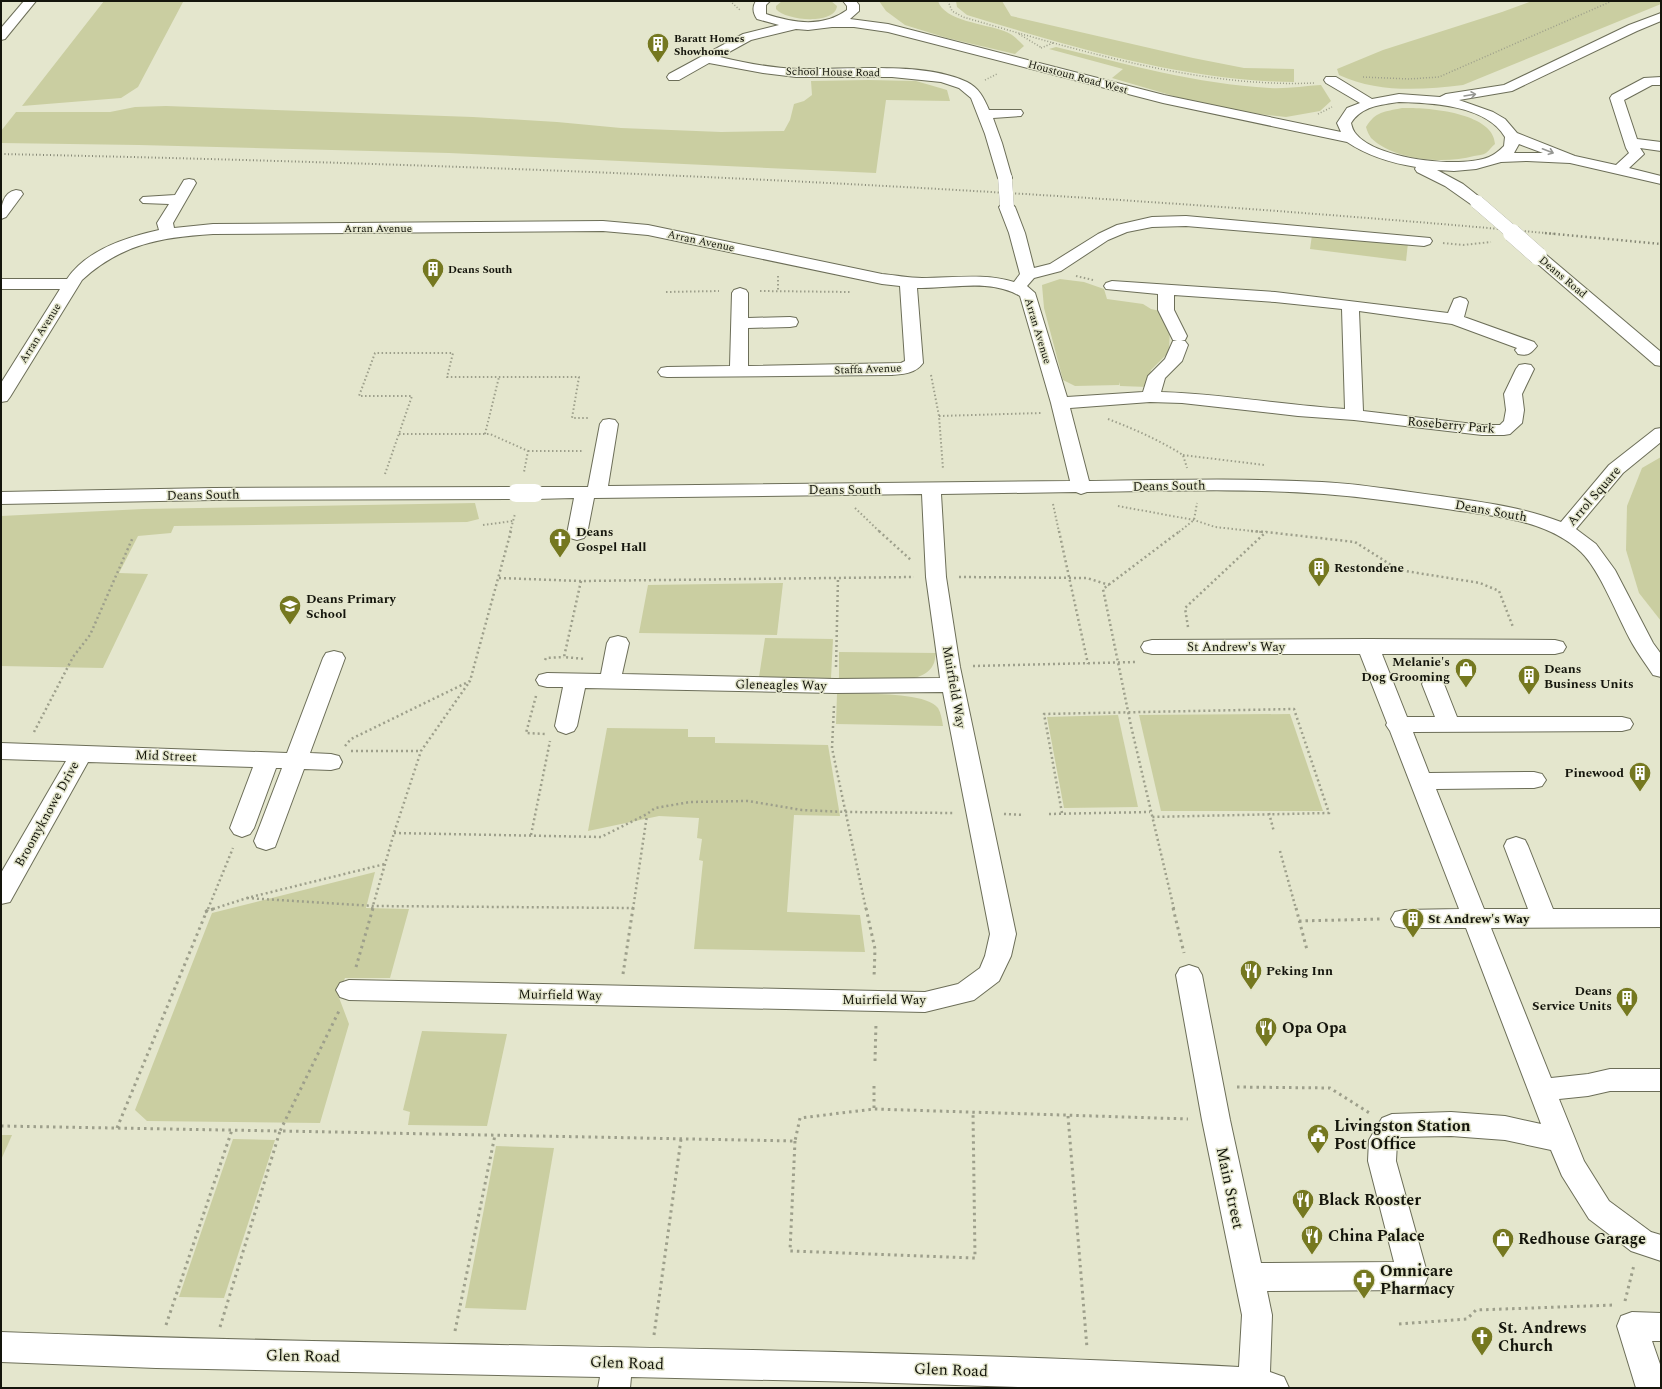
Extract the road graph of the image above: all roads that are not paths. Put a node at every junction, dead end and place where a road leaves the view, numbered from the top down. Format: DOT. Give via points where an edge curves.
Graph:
graph roads {
  1 [pos="30,1"];
  2 [pos="851,4"];
  3 [pos="759,5"];
  4 [pos="1661,17"];
  5 [pos="829,23"];
  6 [pos="796,25"];
  7 [pos="888,28"];
  8 [pos="2,32"];
  9 [pos="747,37"];
  10 [pos="709,59"];
  11 [pos="674,77"];
  12 [pos="1331,80"];
  13 [pos="1661,81"];
  14 [pos="1507,88"];
  15 [pos="1433,100"];
  16 [pos="1370,103"];
  17 [pos="1016,113"];
  18 [pos="985,114"];
  19 [pos="1492,116"];
  20 [pos="1268,121"];
  21 [pos="1344,123"];
  22 [pos="1512,136"];
  23 [pos="1353,140"];
  24 [pos="1661,147"];
  25 [pos="1634,149"];
  26 [pos="1499,158"];
  27 [pos="1570,159"];
  28 [pos="1407,162"];
  29 [pos="1485,163"];
  30 [pos="1620,170"];
  31 [pos="1661,180"];
  32 [pos="189,183"];
  33 [pos="16,194"];
  34 [pos="1472,197"];
  35 [pos="178,199"];
  36 [pos="148,200"];
  37 [pos="1,214"];
  38 [pos="168,233"];
  39 [pos="1424,241"];
  40 [pos="1023,281"];
  41 [pos="908,282"];
  42 [pos="1,284"];
  43 [pos="71,284"];
  44 [pos="1112,286"];
  45 [pos="1166,291"];
  46 [pos="740,292"];
  47 [pos="1460,302"];
  48 [pos="1350,304"];
  49 [pos="1455,319"];
  50 [pos="790,322"];
  51 [pos="739,323"];
  52 [pos="1524,350"];
  53 [pos="1661,361"];
  54 [pos="1525,369"];
  55 [pos="739,371"];
  56 [pos="667,372"];
  57 [pos="6,381"];
  58 [pos="1,397"];
  59 [pos="1150,397"];
  60 [pos="1061,408"];
  61 [pos="1354,415"];
  62 [pos="609,424"];
  63 [pos="1661,433"];
  64 [pos="1081,488"];
  65 [pos="932,489"];
  66 [pos="591,492"];
  67 [pos="1,498"];
  68 [pos="1565,530"];
  69 [pos="577,534"];
  70 [pos="1368,646"];
  71 [pos="1152,647"];
  72 [pos="1555,647"];
  73 [pos="334,658"];
  74 [pos="1661,670"];
  75 [pos="951,676"];
  76 [pos="547,680"];
  77 [pos="576,680"];
  78 [pos="1433,684"];
  79 [pos="1397,724"];
  80 [pos="1449,724"];
  81 [pos="1622,724"];
  82 [pos="566,726"];
  83 [pos="1,751"];
  84 [pos="81,754"];
  85 [pos="336,757"];
  86 [pos="268,759"];
  87 [pos="297,760"];
  88 [pos="1534,780"];
  89 [pos="1420,782"];
  90 [pos="242,828"];
  91 [pos="266,841"];
  92 [pos="1516,846"];
  93 [pos="1,895"];
  94 [pos="1475,918"];
  95 [pos="1544,918"];
  96 [pos="1661,918"];
  97 [pos="1404,919"];
  98 [pos="1190,975"];
  99 [pos="349,990"];
  100 [pos="1661,1080"];
  101 [pos="1542,1090"];
  102 [pos="1562,1142"];
  103 [pos="1652,1245"];
  104 [pos="1249,1277"];
  105 [pos="1661,1327"];
  106 [pos="1,1347"];
  107 [pos="616,1376"];
  108 [pos="1263,1385"];
  109 [pos="1652,1388"];
  1 -- 8 [label="street"];
  2 -- 5 [label="street" via="853,11 847,17"];
  2 -- 7 [label="street, Houstoun Road West"];
  3 -- 6 [label="street" via="776,22"];
  3 -- 9 [label="street"];
  4 -- 14 [label="street"];
  5 -- 6 [label="street"];
  5 -- 7 [label="street, Houstoun Road West"];
  6 -- 9 [label="street"];
  7 -- 20 [label="street, Houstoun Road West" via="1122,89 1217,112"];
  9 -- 10 [label="street"];
  10 -- 11 [label="street"];
  10 -- 18 [label="street, School House Road" via="794,73 913,74 943,78 976,94"];
  12 -- 16 [label="street"];
  13 -- 25 [label="street" via="1649,81 1617,98"];
  15 -- 14 [label="street, one-way"];
  14 -- 19 [label="street" via="1492,103"];
  15 -- 16 [label="street" via="1399,98"];
  15 -- 19 [label="street" via="1455,103"];
  16 -- 21 [label="street" via="1352,111"];
  17 -- 18 [label="street"];
  18 -- 40 [label="street, School House Road, bridge" via="997,144 1005,178 1007,207 1017,233"];
  19 -- 22 [label="street" via="1505,126"];
  20 -- 21 [label="street, Houstoun Road West"];
  20 -- 23 [label="street, Houstoun Road West"];
  21 -- 23 [label="street"];
  22 -- 26 [label="street" via="1513,144"];
  22 -- 27 [label="street, one-way"];
  23 -- 28 [label="street" via="1372,151"];
  24 -- 25 [label="street" via="1655,144"];
  25 -- 30 [label="street"];
  26 -- 27 [label="street"];
  26 -- 29 [label="street"];
  27 -- 30 [label="street"];
  28 -- 29 [label="street" via="1434,166"];
  28 -- 34 [label="street, Deans Road" via="1443,177"];
  29 -- 34 [label="street" via="1472,176"];
  30 -- 31 [label="street"];
  32 -- 35 [label="street"];
  33 -- 37 [label="street"];
  34 -- 53 [label="street, Deans Road, bridge"];
  35 -- 36 [label="street"];
  35 -- 38 [label="street" via="165,223"];
  38 -- 41 [label="street, Arran Avenue" via="213,229 603,226 648,230"];
  38 -- 43 [label="street, Arran Avenue" via="143,239 104,255 82,270"];
  39 -- 40 [label="street" via="1186,221 1152,222 1122,228 1103,237 1055,268"];
  40 -- 41 [label="street, Arran Avenue"];
  40 -- 60 [label="street, Arran Avenue"];
  41 -- 55 [label="street, Staffa Avenue" via="914,363 906,368"];
  42 -- 43 [label="street, Arran Avenue"];
  43 -- 57 [label="street, Arran Avenue"];
  44 -- 45 [label="street"];
  45 -- 48 [label="street" via="1268,296"];
  45 -- 59 [label="street" via="1166,310 1179,340 1173,361 1158,376"];
  46 -- 51 [label="street"];
  47 -- 49 [label="street"];
  48 -- 49 [label="street"];
  48 -- 61 [label="street"];
  49 -- 52 [label="street" via="1528,346"];
  50 -- 51 [label="street"];
  51 -- 55 [label="street"];
  54 -- 61 [label="street, Roseberry Park" via="1513,394 1513,423 1504,430 1482,430"];
  55 -- 56 [label="street, Staffa Avenue"];
  57 -- 58 [label="street, Arran Avenue"];
  59 -- 60 [label="street, Roseberry Park"];
  59 -- 61 [label="street, Roseberry Park"];
  60 -- 64 [label="street, Arran Avenue"];
  62 -- 66 [label="street"];
  63 -- 68 [label="street, Arrol Square" via="1616,469"];
  64 -- 65 [label="street, Deans South"];
  64 -- 68 [label="street, Deans South" via="1223,485 1324,488 1486,509 1539,520"];
  65 -- 66 [label="street, Deans South"];
  65 -- 75 [label="street, Muirfield Way" via="933,577"];
  66 -- 67 [label="street, Deans South"];
  66 -- 69 [label="street"];
  68 -- 74 [label="street, Deans South" via="1589,548 1605,570 1643,644"];
  70 -- 71 [label="street, St Andrew's Way"];
  70 -- 72 [label="street, St Andrew's Way"];
  70 -- 79 [label="street"];
  73 -- 87 [label="street"];
  75 -- 77 [label="street, Gleneagles Way" via="835,686 614,661"];
  75 -- 99 [label="street, Muirfield Way" via="1003,934 998,956 990,974 965,993 925,1002"];
  76 -- 77 [label="street, Gleneagles Way"];
  77 -- 82 [label="street"];
  78 -- 80 [label="street"];
  79 -- 80 [label="street"];
  79 -- 89 [label="street"];
  80 -- 81 [label="street"];
  83 -- 84 [label="street, Mid Street"];
  84 -- 86 [label="street, Mid Street"];
  84 -- 93 [label="street, Broomyknowe Drive"];
  85 -- 87 [label="street, Mid Street"];
  86 -- 87 [label="street, Mid Street"];
  86 -- 90 [label="street"];
  87 -- 91 [label="street"];
  88 -- 89 [label="street"];
  89 -- 94 [label="street"];
  92 -- 95 [label="street"];
  94 -- 95 [label="street"];
  94 -- 97 [label="street"];
  94 -- 101 [label="street"];
  95 -- 96 [label="street"];
  98 -- 104 [label="street, Main Street" via="1216,1120"];
  100 -- 101 [label="street" via="1610,1080"];
  101 -- 102 [label="street"];
  102 -- 103 [label="street" via="1572,1167 1599,1210"];
  102 -- 104 [label="street" via="1505,1128 1452,1124 1392,1126 1383,1140 1382,1161 1414,1276"];
  104 -- 108 [label="street, Main Street" via="1257,1315"];
  105 -- 109 [label="street" via="1632,1326"];
  106 -- 107 [label="street, Glen Road" via="156,1353 449,1358"];
  107 -- 108 [label="street, Glen Road" via="650,1364 854,1367 1089,1375"];
}
